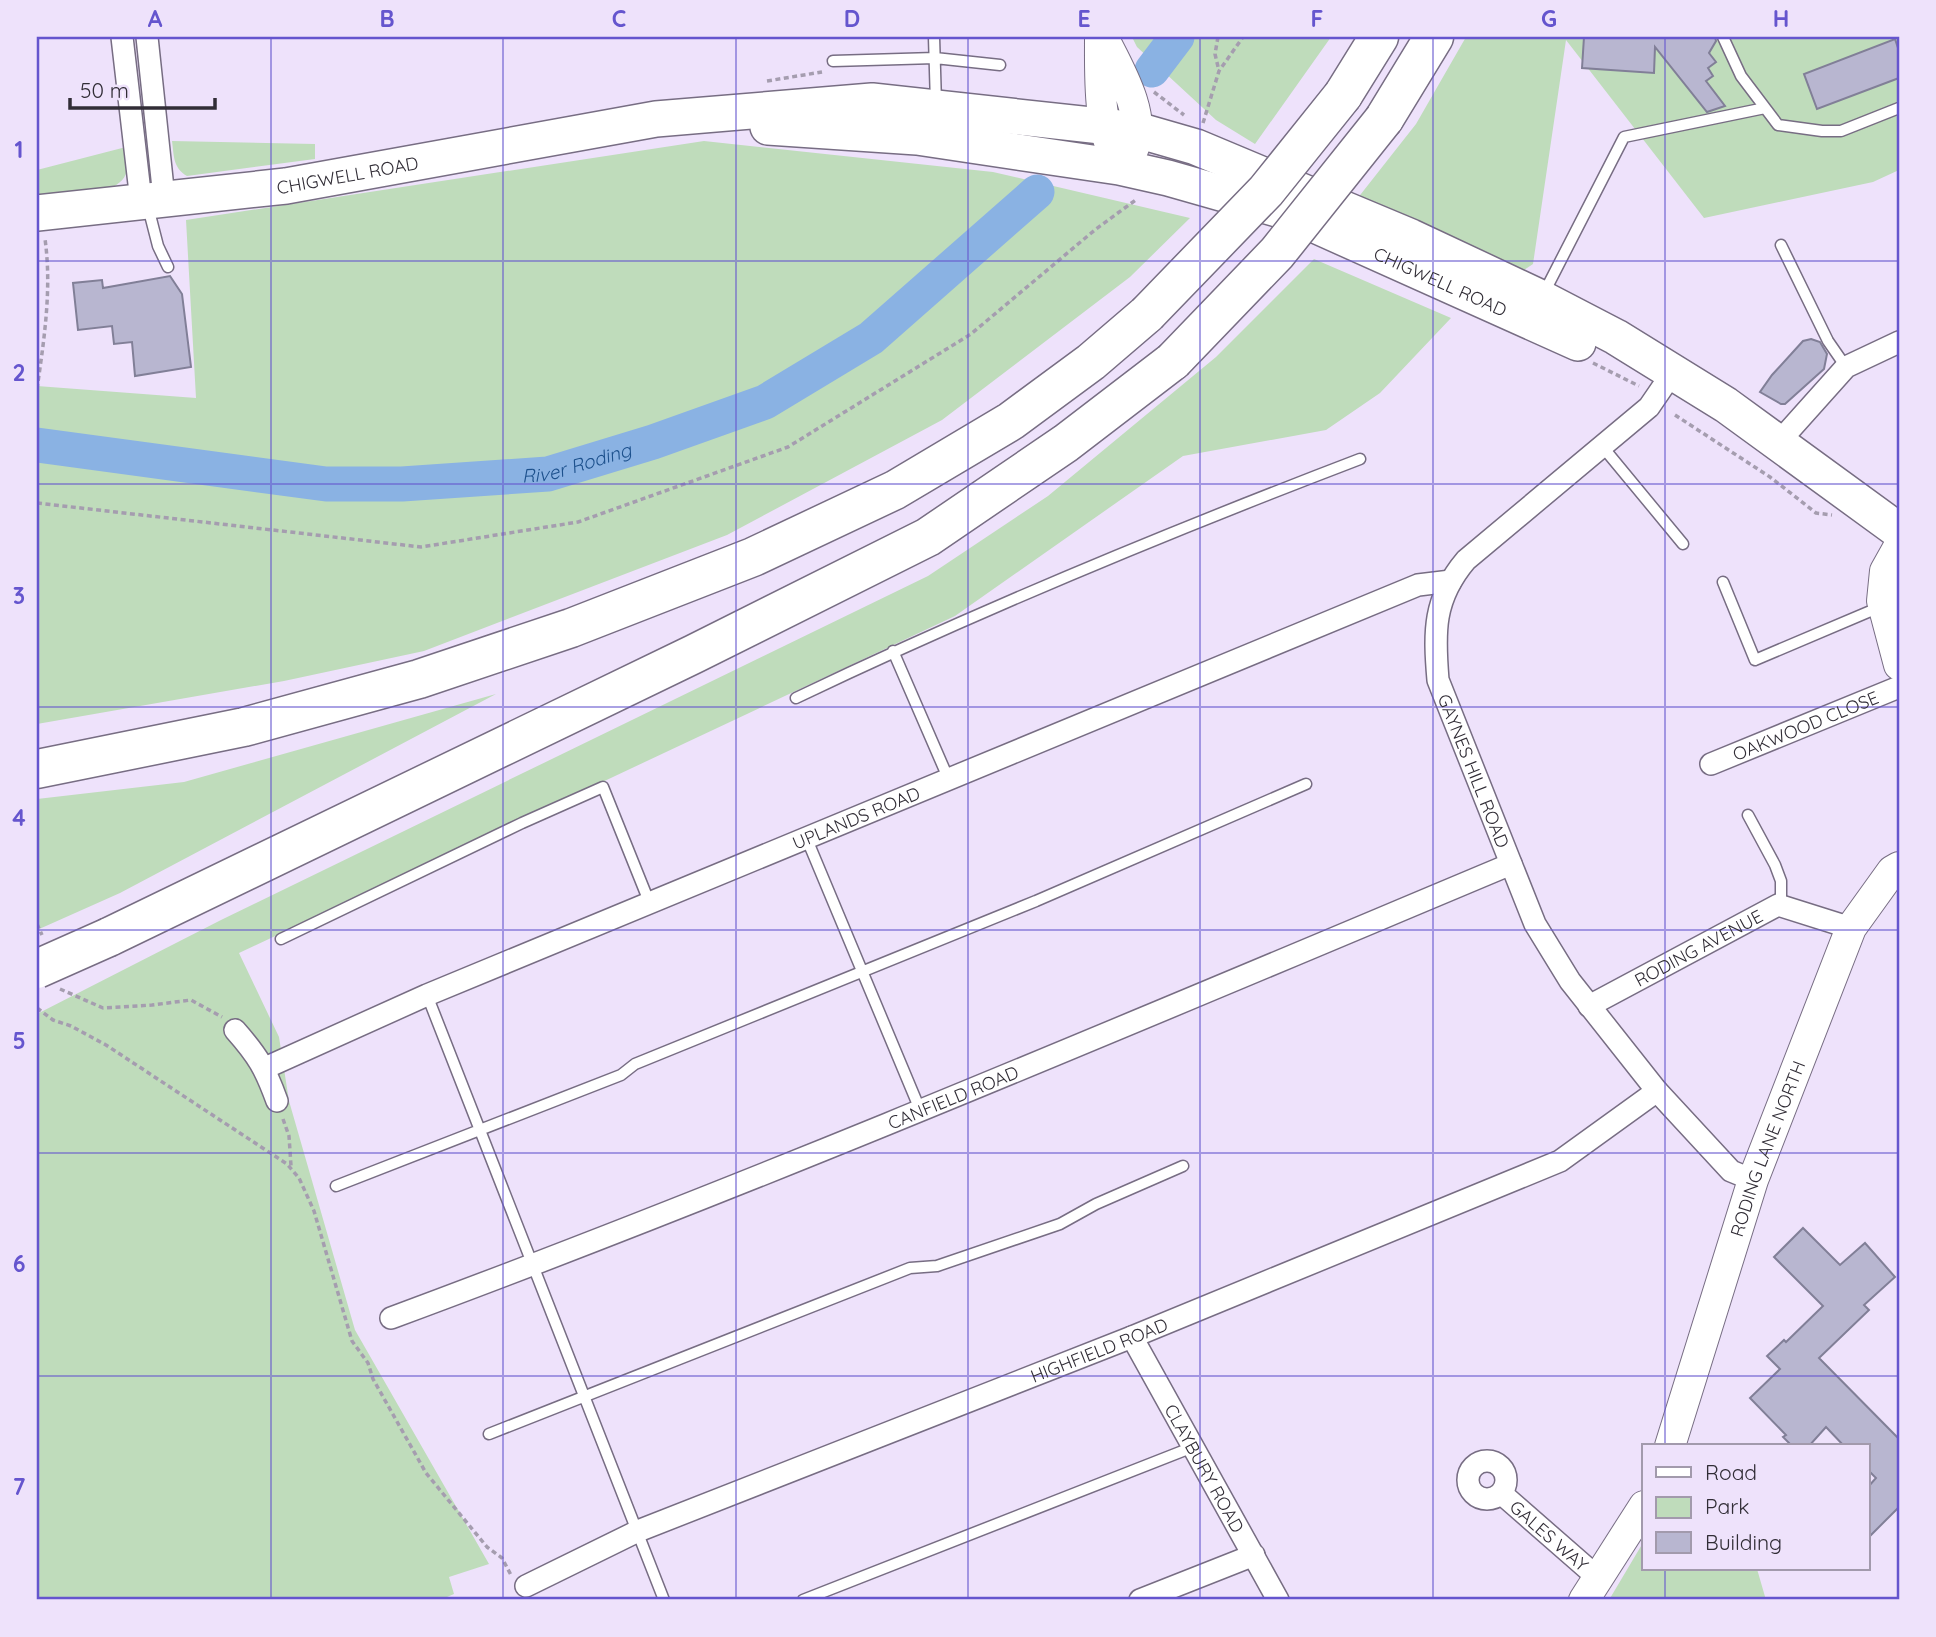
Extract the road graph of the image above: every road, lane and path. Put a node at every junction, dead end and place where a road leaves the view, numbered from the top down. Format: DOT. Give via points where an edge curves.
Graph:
graph roads {
  1 [pos="122,37"];
  2 [pos="147,37"];
  3 [pos="934,37"];
  4 [pos="1101,37"];
  5 [pos="1218,37"];
  6 [pos="1242,37"];
  7 [pos="1379,37"];
  8 [pos="1434,37"];
  9 [pos="1723,37"];
  10 [pos="935,58"];
  11 [pos="833,61"];
  12 [pos="1000,65"];
  13 [pos="1219,71"];
  14 [pos="1153,91"];
  15 [pos="937,108"];
  16 [pos="1765,108"];
  17 [pos="1899,108"];
  18 [pos="1184,115"];
  19 [pos="656,119"];
  20 [pos="1204,119"];
  21 [pos="1195,122"];
  22 [pos="1120,128"];
  23 [pos="1202,128"];
  24 [pos="1119,167"];
  25 [pos="1139,198"];
  26 [pos="151,200"];
  27 [pos="39,213"];
  28 [pos="1781,245"];
  29 [pos="168,267"];
  30 [pos="1541,298"];
  31 [pos="1899,342"];
  32 [pos="1589,348"];
  33 [pos="1846,367"];
  34 [pos="37,389"];
  35 [pos="1672,390"];
  36 [pos="1765,434"];
  37 [pos="1602,446"];
  38 [pos="1360,459"];
  39 [pos="37,503"];
  40 [pos="1841,517"];
  41 [pos="1899,531"];
  42 [pos="1683,544"];
  43 [pos="1899,546"];
  44 [pos="1451,581"];
  45 [pos="1723,582"];
  46 [pos="1883,606"];
  47 [pos="893,652"];
  48 [pos="1899,665"];
  49 [pos="1899,687"];
  50 [pos="796,698"];
  51 [pos="1711,764"];
  52 [pos="37,769"];
  53 [pos="949,780"];
  54 [pos="1306,784"];
  55 [pos="1748,815"];
  56 [pos="806,837"];
  57 [pos="1511,864"];
  58 [pos="1899,867"];
  59 [pos="650,904"];
  60 [pos="1781,906"];
  61 [pos="1851,928"];
  62 [pos="281,939"];
  63 [pos="37,969"];
  64 [pos="862,971"];
  65 [pos="76,994"];
  66 [pos="427,995"];
  67 [pos="1589,1006"];
  68 [pos="37,1008"];
  69 [pos="231,1025"];
  70 [pos="265,1068"];
  71 [pos="1657,1091"];
  72 [pos="276,1101"];
  73 [pos="921,1112"];
  74 [pos="479,1130"];
  75 [pos="1183,1166"];
  76 [pos="291,1169"];
  77 [pos="1753,1180"];
  78 [pos="336,1186"];
  79 [pos="534,1265"];
  80 [pos="391,1318"];
  81 [pos="1132,1337"];
  82 [pos="586,1396"];
  83 [pos="489,1434"];
  84 [pos="1671,1444"];
  85 [pos="1193,1447"];
  86 [pos="1502,1493"];
  87 [pos="1642,1509"];
  88 [pos="638,1531"];
  89 [pos="1254,1555"];
  90 [pos="520,1582"];
  91 [pos="1590,1589"];
  92 [pos="664,1600"];
  93 [pos="803,1600"];
  94 [pos="1140,1600"];
  95 [pos="1278,1600"];
  1 -- 26 [label="street"];
  2 -- 26 [label="street"];
  3 -- 10 [label="lane"];
  4 -- 22 [label="street" via="1100,91"];
  5 -- 13 [label="path"];
  6 -- 13 [label="path"];
  7 -- 52 [label="highway, bridge" via="1343,95 1266,191 1147,314 1011,421 895,490 753,557 570,628 419,679 244,727"];
  8 -- 63 [label="highway, bridge" via="1384,119 1277,253 1173,361 1066,443 928,537"];
  9 -- 16 [label="lane" via="1741,76"];
  10 -- 11 [label="lane"];
  10 -- 12 [label="lane"];
  10 -- 15 [label="lane"];
  13 -- 20 [label="path"];
  14 -- 18 [label="path"];
  15 -- 19 [label="main road, CHIGWELL ROAD" via="872,100"];
  15 -- 22 [label="main road, CHIGWELL ROAD"];
  16 -- 17 [label="lane" via="1778,125 1822,131 1842,131"];
  16 -- 30 [label="lane" via="1624,137"];
  19 -- 24 [label="main road, CHIGWELL ROAD" via="917,137"];
  19 -- 26 [label="main road, CHIGWELL ROAD" via="286,186"];
  21 -- 23 [label="path"];
  22 -- 24 [label="street" via="1110,149"];
  22 -- 30 [label="main road, CHIGWELL ROAD" via="1196,147 1411,237"];
  24 -- 32 [label="main road, CHIGWELL ROAD" via="1284,211"];
  25 -- 39 [label="path" via="971,334 789,447 578,522 421,547"];
  26 -- 27 [label="main road, CHIGWELL ROAD"];
  26 -- 29 [label="lane" via="158,246"];
  27 -- 34 [label="path" via="48,260"];
  28 -- 33 [label="lane" via="1828,341"];
  30 -- 32 [label="lane" via="1537,306 1576,327"];
  30 -- 35 [label="main road, CHIGWELL ROAD" via="1616,337"];
  31 -- 33 [label="street"];
  32 -- 35 [label="main road, CHIGWELL ROAD"];
  33 -- 36 [label="street"];
  35 -- 36 [label="main road, CHIGWELL ROAD"];
  35 -- 37 [label="street, GAYNES HILL ROAD"];
  35 -- 40 [label="path" via="1816,513"];
  36 -- 41 [label="main road, CHIGWELL ROAD"];
  37 -- 42 [label="lane"];
  37 -- 44 [label="street, GAYNES HILL ROAD" via="1466,560"];
  38 -- 47 [label="lane" via="1102,561"];
  43 -- 46 [label="street" via="1885,571"];
  44 -- 53 [label="street, UPLANDS ROAD" via="1418,585"];
  44 -- 57 [label="street, GAYNES HILL ROAD" via="1437,618 1438,680"];
  45 -- 46 [label="lane" via="1755,660"];
  46 -- 48 [label="street"];
  47 -- 50 [label="lane"];
  47 -- 53 [label="lane"];
  49 -- 51 [label="street, OAKWOOD CLOSE"];
  53 -- 56 [label="street, UPLANDS ROAD"];
  54 -- 64 [label="lane"];
  55 -- 60 [label="lane" via="1775,864 1781,881"];
  56 -- 59 [label="street, UPLANDS ROAD"];
  56 -- 64 [label="lane"];
  57 -- 67 [label="street, GAYNES HILL ROAD" via="1535,924"];
  57 -- 73 [label="street, CANFIELD ROAD"];
  58 -- 61 [label="street, RODING LANE NORTH"];
  59 -- 62 [label="lane" via="603,787"];
  59 -- 66 [label="street, UPLANDS ROAD"];
  60 -- 61 [label="street, RODING AVENUE"];
  60 -- 67 [label="street, RODING AVENUE"];
  61 -- 77 [label="street, RODING LANE NORTH"];
  64 -- 73 [label="lane"];
  64 -- 74 [label="lane"];
  65 -- 69 [label="path" via="103,1008 191,1000"];
  66 -- 70 [label="street, UPLANDS ROAD"];
  66 -- 74 [label="lane"];
  67 -- 71 [label="street, GAYNES HILL ROAD"];
  68 -- 76 [label="path" via="106,1045"];
  69 -- 70 [label="street"];
  70 -- 72 [label="street"];
  71 -- 77 [label="street, GAYNES HILL ROAD" via="1731,1171"];
  71 -- 81 [label="street, HIGHFIELD ROAD" via="1560,1161"];
  72 -- 76 [label="path" via="289,1136"];
  73 -- 79 [label="street, CANFIELD ROAD"];
  74 -- 78 [label="lane"];
  74 -- 79 [label="lane"];
  75 -- 82 [label="lane" via="1060,1224 937,1266 910,1268"];
  76 -- 90 [label="path" via="314,1211 352,1340 425,1473"];
  77 -- 84 [label="street, RODING LANE NORTH"];
  79 -- 80 [label="street, CANFIELD ROAD"];
  79 -- 82 [label="lane"];
  81 -- 85 [label="street, CLAYBURY ROAD"];
  81 -- 88 [label="street, HIGHFIELD ROAD"];
  82 -- 83 [label="lane"];
  82 -- 88 [label="lane"];
  85 -- 89 [label="street, CLAYBURY ROAD"];
  85 -- 93 [label="lane"];
  86 -- 91 [label="street, GALES WAY"];
  87 -- 91 [label="street"];
  88 -- 90 [label="street, HIGHFIELD ROAD"];
  88 -- 92 [label="lane"];
  89 -- 94 [label="street"];
  89 -- 95 [label="street, CLAYBURY ROAD"];
}
